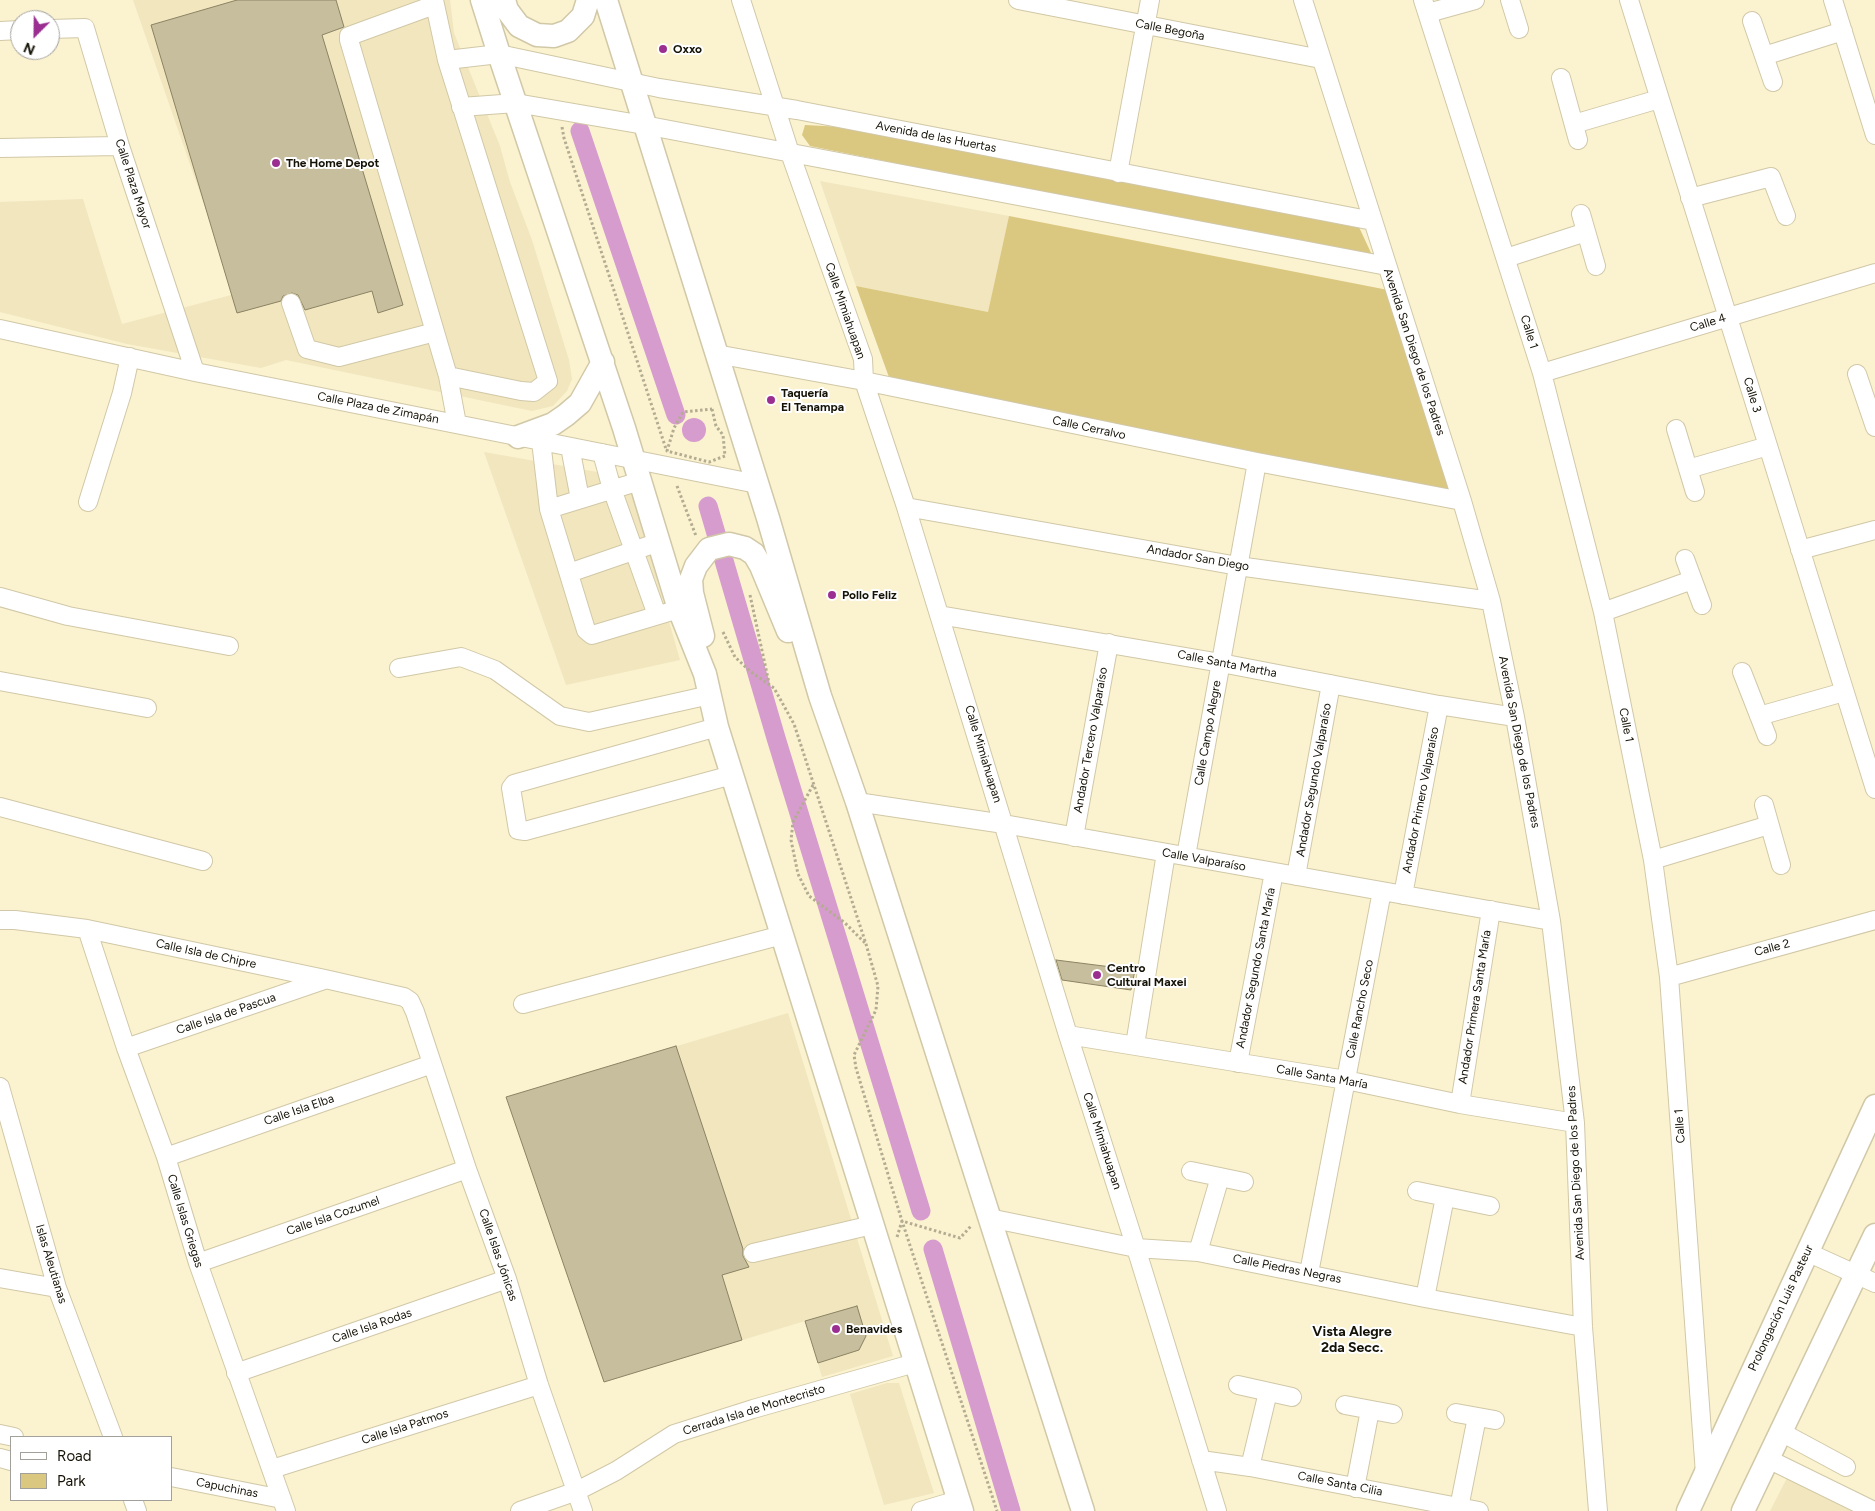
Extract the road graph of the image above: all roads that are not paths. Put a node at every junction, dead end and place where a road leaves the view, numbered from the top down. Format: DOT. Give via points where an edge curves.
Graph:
graph roads {
  1 [pos="482,0"];
  2 [pos="504,0"];
  3 [pos="588,0"];
  4 [pos="606,0"];
  5 [pos="741,0"];
  6 [pos="1018,0"];
  7 [pos="1150,0"];
  8 [pos="1303,0"];
  9 [pos="1475,0"];
  10 [pos="1510,0"];
  11 [pos="1629,0"];
  12 [pos="1833,0"];
  13 [pos="434,2"];
  14 [pos="1042,2"];
  15 [pos="1425,7"];
  16 [pos="1752,21"];
  17 [pos="1145,25"];
  18 [pos="60,29"];
  19 [pos="1519,29"];
  20 [pos="1843,31"];
  21 [pos="498,54"];
  22 [pos="1764,56"];
  23 [pos="1322,59"];
  24 [pos="447,60"];
  25 [pos="1560,78"];
  26 [pos="631,82"];
  27 [pos="1773,82"];
  28 [pos="1659,99"];
  29 [pos="516,103"];
  30 [pos="775,106"];
  31 [pos="461,107"];
  32 [pos="644,125"];
  33 [pos="1875,136"];
  34 [pos="120,146"];
  35 [pos="0,148"];
  36 [pos="790,153"];
  37 [pos="1118,173"];
  38 [pos="1690,198"];
  39 [pos="1581,214"];
  40 [pos="1786,216"];
  41 [pos="1373,221"];
  42 [pos="1586,232"];
  43 [pos="1506,258"];
  44 [pos="1387,266"];
  45 [pos="1596,266"];
  46 [pos="1875,273"];
  47 [pos="292,303"];
  48 [pos="1728,317"];
  49 [pos="0,329"];
  50 [pos="435,332"];
  51 [pos="716,354"];
  52 [pos="130,358"];
  53 [pos="602,362"];
  54 [pos="196,372"];
  55 [pos="1542,373"];
  56 [pos="1857,374"];
  57 [pos="448,376"];
  58 [pos="864,381"];
  59 [pos="1873,417"];
  60 [pos="457,424"];
  61 [pos="1676,428"];
  62 [pos="518,437"];
  63 [pos="541,441"];
  64 [pos="1768,446"];
  65 [pos="570,447"];
  66 [pos="602,453"];
  67 [pos="1257,462"];
  68 [pos="1688,469"];
  69 [pos="637,470"];
  70 [pos="757,484"];
  71 [pos="612,489"];
  72 [pos="1695,492"];
  73 [pos="580,499"];
  74 [pos="1462,501"];
  75 [pos="88,502"];
  76 [pos="906,507"];
  77 [pos="549,509"];
  78 [pos="1875,530"];
  79 [pos="658,542"];
  80 [pos="634,550"];
  81 [pos="1800,550"];
  82 [pos="1685,559"];
  83 [pos="1238,566"];
  84 [pos="570,572"];
  85 [pos="1692,580"];
  86 [pos="0,597"];
  87 [pos="1492,602"];
  88 [pos="1702,605"];
  89 [pos="680,609"];
  90 [pos="1603,612"];
  91 [pos="657,615"];
  92 [pos="939,615"];
  93 [pos="1109,643"];
  94 [pos="229,646"];
  95 [pos="1221,662"];
  96 [pos="399,668"];
  97 [pos="1742,672"];
  98 [pos="0,681"];
  99 [pos="707,684"];
  100 [pos="1331,684"];
  101 [pos="1844,692"];
  102 [pos="820,696"];
  103 [pos="1438,705"];
  104 [pos="147,708"];
  105 [pos="1759,716"];
  106 [pos="1515,717"];
  107 [pos="717,727"];
  108 [pos="1767,736"];
  109 [pos="732,775"];
  110 [pos="1875,789"];
  111 [pos="856,802"];
  112 [pos="1764,805"];
  113 [pos="0,807"];
  114 [pos="1004,824"];
  115 [pos="1769,825"];
  116 [pos="1074,836"];
  117 [pos="1166,853"];
  118 [pos="1186,856"];
  119 [pos="1653,860"];
  120 [pos="203,861"];
  121 [pos="1781,865"];
  122 [pos="1274,872"];
  123 [pos="1296,876"];
  124 [pos="1382,891"];
  125 [pos="1403,895"];
  126 [pos="1491,910"];
  127 [pos="0,920"];
  128 [pos="1875,920"];
  129 [pos="1551,921"];
  130 [pos="87,929"];
  131 [pos="782,936"];
  132 [pos="1669,977"];
  133 [pos="325,979"];
  134 [pos="410,1001"];
  135 [pos="522,1004"];
  136 [pos="1068,1035"];
  137 [pos="1135,1045"];
  138 [pos="126,1048"];
  139 [pos="1238,1063"];
  140 [pos="432,1064"];
  141 [pos="1346,1080"];
  142 [pos="0,1087"];
  143 [pos="1460,1104"];
  144 [pos="3,1105"];
  145 [pos="1875,1106"];
  146 [pos="1575,1123"];
  147 [pos="166,1157"];
  148 [pos="467,1169"];
  149 [pos="1191,1171"];
  150 [pos="1220,1177"];
  151 [pos="1244,1182"];
  152 [pos="1417,1191"];
  153 [pos="1445,1197"];
  154 [pos="1490,1206"];
  155 [pos="988,1214"];
  156 [pos="872,1225"];
  157 [pos="1875,1236"];
  158 [pos="1136,1248"];
  159 [pos="1198,1252"];
  160 [pos="1807,1252"];
  161 [pos="753,1253"];
  162 [pos="198,1262"];
  163 [pos="1309,1273"];
  164 [pos="0,1278"];
  165 [pos="1866,1278"];
  166 [pos="507,1279"];
  167 [pos="57,1288"];
  168 [pos="1426,1298"];
  169 [pos="1583,1326"];
  170 [pos="915,1363"];
  171 [pos="236,1374"];
  172 [pos="539,1385"];
  173 [pos="1238,1385"];
  174 [pos="1268,1392"];
  175 [pos="1292,1397"];
  176 [pos="1345,1405"];
  177 [pos="1370,1410"];
  178 [pos="1456,1413"];
  179 [pos="1393,1414"];
  180 [pos="1476,1417"];
  181 [pos="1495,1420"];
  182 [pos="1780,1432"];
  183 [pos="113,1436"];
  184 [pos="1768,1459"];
  185 [pos="1201,1460"];
  186 [pos="1250,1467"];
  187 [pos="1846,1467"];
  188 [pos="272,1469"];
  189 [pos="1705,1474"];
  190 [pos="172,1477"];
  191 [pos="1354,1488"];
  192 [pos="576,1491"];
  193 [pos="284,1505"];
  194 [pos="960,1505"];
  195 [pos="1459,1508"];
  196 [pos="520,1511"];
  197 [pos="583,1511"];
  198 [pos="921,1511"];
  199 [pos="1084,1511"];
  200 [pos="1217,1511"];
  201 [pos="1479,1511"];
  202 [pos="1598,1511"];
  203 [pos="1688,1511"];
  204 [pos="1743,1511"];
  205 [pos="1874,1511"];
  1 -- 21 [label="main road"];
  2 -- 3 [label="main road" via="519,26 537,35 554,36 568,31 583,16"];
  4 -- 26 [label="main road"];
  5 -- 30 [label="street, Calle Mimiahuapan"];
  6 -- 14 [label="street, Calle Begoña"];
  7 -- 17 [label="street"];
  8 -- 23 [label="street, Avenida San Diego de los Padres"];
  9 -- 15 [label="street"];
  10 -- 19 [label="street"];
  11 -- 28 [label="street, Calle 3"];
  12 -- 20 [label="street"];
  13 -- 24 [label="street"];
  13 -- 50 [label="street" via="352,34 349,40"];
  14 -- 17 [label="street, Calle Begoña"];
  15 -- 43 [label="street, Calle 1"];
  16 -- 22 [label="street"];
  17 -- 23 [label="street, Calle Begoña"];
  17 -- 37 [label="street"];
  18 -- 34 [label="street, Calle Plaza Mayor" via="85,28"];
  20 -- 22 [label="street"];
  20 -- 33 [label="street"];
  21 -- 24 [label="street, Avenida de las Huertas"];
  21 -- 26 [label="street, Avenida de las Huertas"];
  21 -- 29 [label="main road"];
  22 -- 27 [label="street"];
  23 -- 41 [label="street, Avenida San Diego de los Padres"];
  24 -- 31 [label="street"];
  25 -- 28 [label="street" via="1576,132"];
  26 -- 30 [label="street, Avenida de las Huertas"];
  26 -- 32 [label="main road"];
  28 -- 38 [label="street, Calle 3"];
  29 -- 31 [label="street"];
  29 -- 32 [label="street"];
  29 -- 53 [label="main road"];
  30 -- 36 [label="street, Calle Mimiahuapan"];
  30 -- 37 [label="street, Avenida de las Huertas"];
  31 -- 57 [label="street" via="548,382 534,392"];
  32 -- 36 [label="street"];
  32 -- 51 [label="main road"];
  34 -- 35 [label="street"];
  34 -- 54 [label="street, Calle Plaza Mayor"];
  36 -- 44 [label="street"];
  36 -- 58 [label="street, Calle Mimiahuapan" via="863,359"];
  37 -- 41 [label="street, Avenida de las Huertas"];
  38 -- 40 [label="street" via="1771,177"];
  38 -- 48 [label="street, Calle 3"];
  39 -- 42 [label="street"];
  41 -- 44 [label="street, Avenida San Diego de los Padres"];
  42 -- 43 [label="street"];
  42 -- 45 [label="street"];
  43 -- 55 [label="street, Calle 1"];
  44 -- 74 [label="street, Avenida San Diego de los Padres"];
  46 -- 48 [label="street, Calle 4"];
  47 -- 50 [label="street" via="306,349 339,357"];
  48 -- 55 [label="street, Calle 4"];
  48 -- 64 [label="street, Calle 3"];
  49 -- 52 [label="street, Calle Plaza de Zimapán"];
  50 -- 57 [label="street"];
  51 -- 58 [label="street, Calle Cerralvo"];
  51 -- 70 [label="main road"];
  52 -- 54 [label="street, Calle Plaza de Zimapán"];
  52 -- 75 [label="street"];
  53 -- 62 [label="main road" via="580,403 552,424"];
  53 -- 69 [label="main road"];
  54 -- 60 [label="street, Calle Plaza de Zimapán"];
  55 -- 90 [label="street, Calle 1"];
  56 -- 59 [label="street"];
  57 -- 60 [label="street"];
  58 -- 67 [label="street, Calle Cerralvo"];
  58 -- 76 [label="street, Calle Mimiahuapan"];
  60 -- 62 [label="street, Calle Plaza de Zimapán"];
  61 -- 68 [label="street"];
  62 -- 63 [label="street, Calle Plaza de Zimapán"];
  63 -- 65 [label="street, Calle Plaza de Zimapán"];
  63 -- 77 [label="street"];
  64 -- 68 [label="street"];
  64 -- 81 [label="street, Calle 3"];
  65 -- 66 [label="street, Calle Plaza de Zimapán"];
  65 -- 73 [label="street"];
  66 -- 69 [label="street, Calle Plaza de Zimapán"];
  66 -- 71 [label="street"];
  67 -- 74 [label="street, Calle Cerralvo"];
  67 -- 83 [label="street, Calle Campo Alegre"];
  68 -- 72 [label="street"];
  69 -- 70 [label="street, Calle Plaza de Zimapán" via="673,468"];
  69 -- 71 [label="street"];
  69 -- 79 [label="main road"];
  70 -- 102 [label="main road"];
  71 -- 73 [label="street"];
  71 -- 80 [label="street"];
  73 -- 77 [label="street"];
  74 -- 87 [label="street, Avenida San Diego de los Padres"];
  76 -- 83 [label="street, Andador San Diego"];
  76 -- 92 [label="street, Calle Mimiahuapan"];
  77 -- 84 [label="street"];
  78 -- 81 [label="street"];
  79 -- 80 [label="street"];
  79 -- 89 [label="main road"];
  80 -- 84 [label="street"];
  80 -- 91 [label="street"];
  81 -- 101 [label="street, Calle 3"];
  82 -- 85 [label="street"];
  83 -- 87 [label="street, Andador San Diego"];
  83 -- 95 [label="street, Calle Campo Alegre"];
  84 -- 91 [label="street" via="586,630 592,635"];
  85 -- 88 [label="street"];
  85 -- 90 [label="street"];
  86 -- 94 [label="street" via="68,616"];
  87 -- 106 [label="street, Avenida San Diego de los Padres"];
  89 -- 91 [label="street"];
  89 -- 99 [label="main road"];
  90 -- 119 [label="street, Calle 1"];
  92 -- 93 [label="street, Calle Santa Martha"];
  92 -- 114 [label="street, Calle Mimiahuapan"];
  93 -- 95 [label="street, Calle Santa Martha"];
  93 -- 116 [label="street, Andador Tercero Valparaíso"];
  95 -- 100 [label="street, Calle Santa Martha"];
  95 -- 118 [label="street, Calle Campo Alegre"];
  96 -- 99 [label="street" via="461,657 495,670 560,716 589,722"];
  97 -- 105 [label="street"];
  98 -- 104 [label="street"];
  99 -- 102 [label="main road" via="703,633 691,579 696,566 714,549 745,548 754,554 761,566 805,673"];
  99 -- 107 [label="main road"];
  100 -- 103 [label="street, Calle Santa Martha"];
  100 -- 123 [label="street, Andador Segundo Valparaíso"];
  101 -- 105 [label="street"];
  101 -- 110 [label="street, Calle 3"];
  102 -- 111 [label="main road"];
  103 -- 106 [label="street, Calle Santa Martha"];
  103 -- 125 [label="street, Andador Primero Valparaíso"];
  105 -- 108 [label="street"];
  106 -- 129 [label="street, Avenida San Diego de los Padres"];
  107 -- 109 [label="main road"];
  107 -- 109 [label="street" via="514,784 510,788 518,830 525,831"];
  109 -- 131 [label="main road"];
  111 -- 114 [label="street, Calle Valparaíso"];
  111 -- 155 [label="main road"];
  112 -- 115 [label="street"];
  113 -- 120 [label="street"];
  114 -- 116 [label="street, Calle Valparaíso"];
  114 -- 136 [label="street, Calle Mimiahuapan"];
  115 -- 119 [label="street"];
  115 -- 121 [label="street"];
  116 -- 117 [label="street, Calle Valparaíso"];
  117 -- 118 [label="street, Calle Valparaíso"];
  117 -- 137 [label="street"];
  118 -- 122 [label="street, Calle Valparaíso"];
  119 -- 132 [label="street, Calle 1"];
  122 -- 123 [label="street, Calle Valparaíso"];
  122 -- 139 [label="street, Andador Segundo Santa María"];
  123 -- 124 [label="street, Calle Valparaíso"];
  124 -- 125 [label="street, Calle Valparaíso"];
  124 -- 141 [label="street, Calle Rancho Seco"];
  125 -- 126 [label="street, Calle Valparaíso"];
  126 -- 129 [label="street, Calle Valparaíso"];
  126 -- 143 [label="street, Andador Primera Santa María"];
  127 -- 130 [label="street, Calle Isla de Chipre"];
  128 -- 132 [label="street, Calle 2"];
  129 -- 146 [label="street, Avenida San Diego de los Padres"];
  130 -- 133 [label="street, Calle Isla de Chipre"];
  130 -- 138 [label="street, Calle Islas Griegas"];
  131 -- 135 [label="street"];
  131 -- 156 [label="main road"];
  132 -- 189 [label="street, Calle 1"];
  133 -- 134 [label="street, Calle Isla de Chipre"];
  133 -- 138 [label="street, Calle Isla de Pascua"];
  134 -- 140 [label="street, Calle Islas Jónicas"];
  136 -- 137 [label="street, Calle Santa María"];
  136 -- 158 [label="street, Calle Mimiahuapan"];
  137 -- 139 [label="street, Calle Santa María"];
  138 -- 147 [label="street, Calle Islas Griegas"];
  139 -- 141 [label="street, Calle Santa María"];
  140 -- 147 [label="street, Calle Isla Elba"];
  140 -- 148 [label="street, Calle Islas Jónicas"];
  141 -- 143 [label="street, Calle Santa María"];
  141 -- 163 [label="street, Calle Rancho Seco"];
  142 -- 144 [label="street, Islas Aleutianas"];
  143 -- 146 [label="street, Calle Santa María"];
  144 -- 167 [label="street, Islas Aleutianas"];
  145 -- 160 [label="main road, Prolongación Luis Pasteur"];
  146 -- 169 [label="street, Avenida San Diego de los Padres"];
  147 -- 162 [label="street, Calle Islas Griegas"];
  148 -- 162 [label="street, Calle Isla Cozumel"];
  148 -- 166 [label="street, Calle Islas Jónicas"];
  149 -- 150 [label="street"];
  150 -- 151 [label="street"];
  150 -- 159 [label="street"];
  152 -- 153 [label="street"];
  153 -- 154 [label="street"];
  153 -- 168 [label="street"];
  155 -- 158 [label="street, Calle Piedras Negras"];
  155 -- 199 [label="main road"];
  156 -- 161 [label="street"];
  156 -- 170 [label="main road"];
  157 -- 165 [label="main road"];
  158 -- 159 [label="street, Calle Piedras Negras"];
  158 -- 185 [label="street, Calle Mimiahuapan"];
  159 -- 163 [label="street, Calle Piedras Negras"];
  160 -- 165 [label="street"];
  160 -- 189 [label="main road, Prolongación Luis Pasteur"];
  162 -- 171 [label="street, Calle Islas Griegas"];
  163 -- 168 [label="street, Calle Piedras Negras"];
  164 -- 167 [label="street"];
  165 -- 182 [label="main road"];
  166 -- 171 [label="street, Calle Isla Rodas"];
  166 -- 172 [label="street, Calle Islas Jónicas"];
  167 -- 183 [label="street, Islas Aleutianas"];
  168 -- 169 [label="street, Calle Piedras Negras"];
  169 -- 202 [label="street, Avenida San Diego de los Padres"];
  170 -- 192 [label="street, Cerrada Isla de Montecristo" via="674,1434 616,1471"];
  170 -- 194 [label="main road"];
  171 -- 188 [label="street, Calle Islas Griegas"];
  172 -- 188 [label="street, Calle Isla Patmos"];
  172 -- 192 [label="street, Calle Islas Jónicas"];
  173 -- 174 [label="street"];
  174 -- 175 [label="street"];
  174 -- 186 [label="street"];
  176 -- 177 [label="street"];
  177 -- 179 [label="street"];
  177 -- 191 [label="street"];
  178 -- 180 [label="street"];
  180 -- 181 [label="street"];
  180 -- 195 [label="street"];
  182 -- 184 [label="main road"];
  182 -- 187 [label="street"];
  184 -- 204 [label="main road"];
  184 -- 205 [label="street"];
  185 -- 186 [label="street, Calle Santa Cilia"];
  185 -- 200 [label="street, Calle Mimiahuapan"];
  186 -- 191 [label="street, Calle Santa Cilia"];
  188 -- 193 [label="street, Calle Islas Griegas"];
  189 -- 203 [label="main road, Prolongación Luis Pasteur"];
  190 -- 193 [label="street, Capuchinas"];
  191 -- 195 [label="street, Calle Santa Cilia"];
  192 -- 196 [label="street, Cerrada Isla de Montecristo"];
  192 -- 197 [label="street, Calle Islas Jónicas"];
  194 -- 198 [label="street"];
  195 -- 201 [label="street, Calle Santa Cilia"];
}
